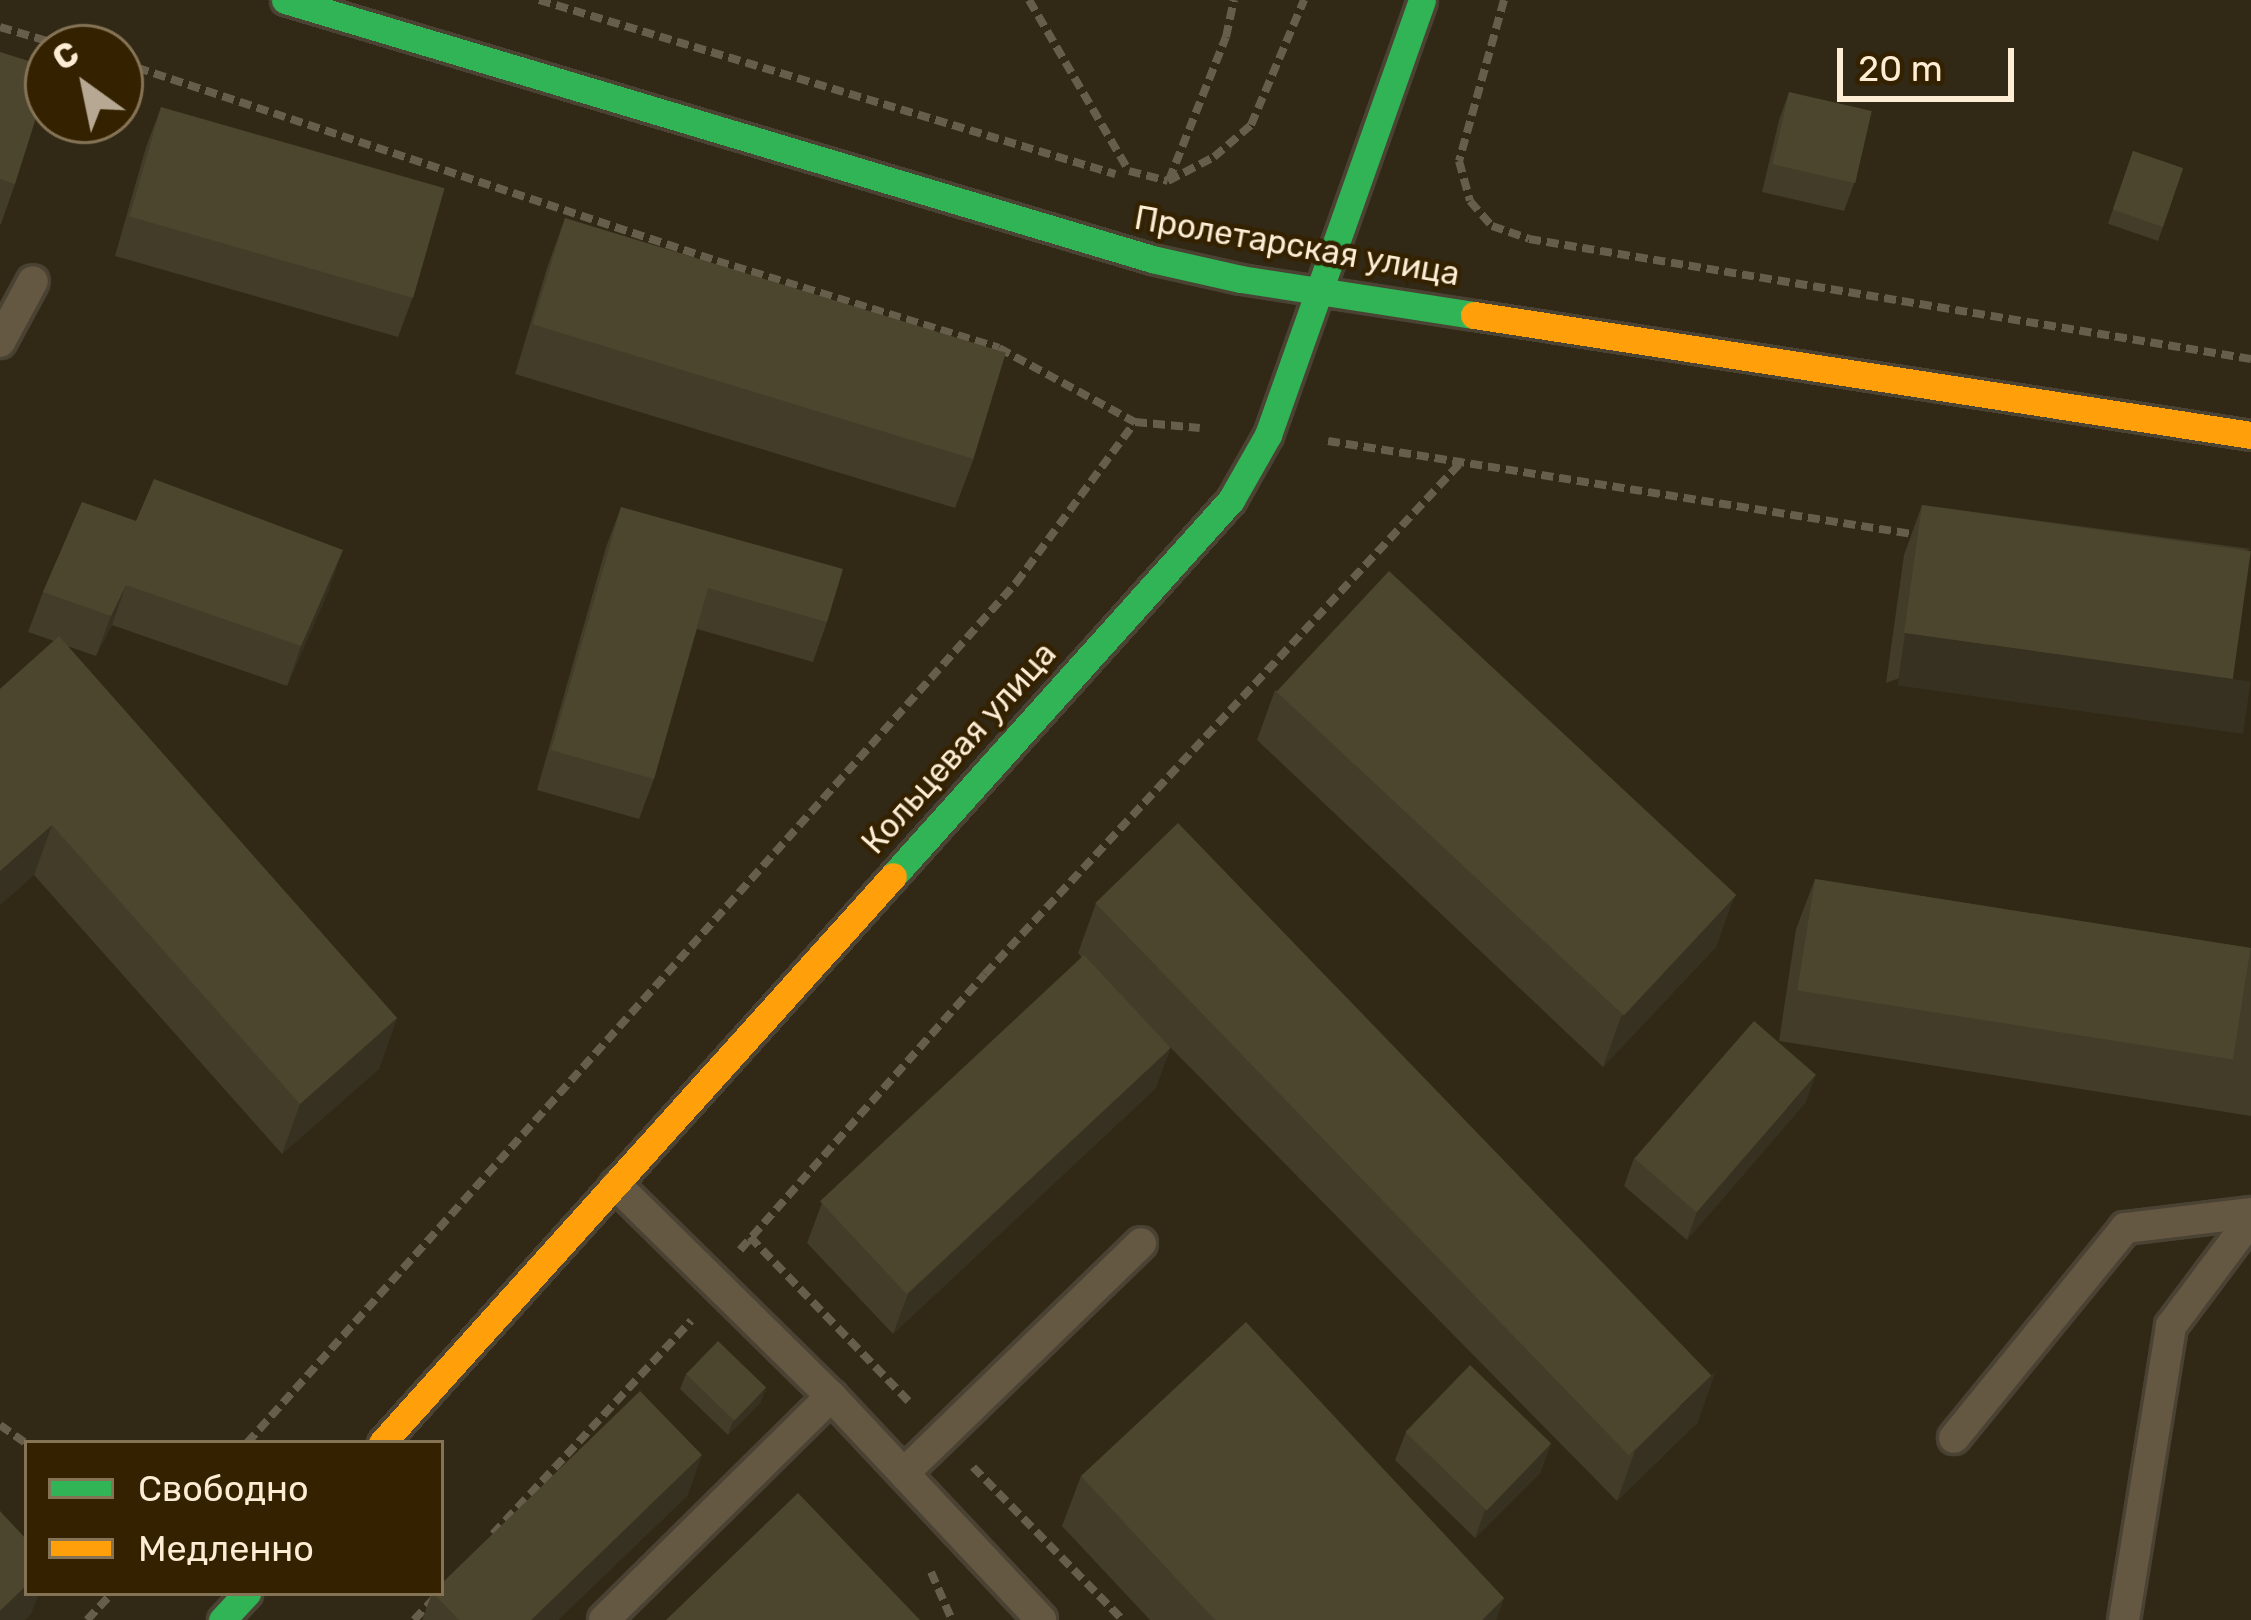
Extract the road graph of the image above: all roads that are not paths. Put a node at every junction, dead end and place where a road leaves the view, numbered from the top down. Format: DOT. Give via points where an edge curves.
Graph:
graph roads {
  1 [pos="285,0"];
  2 [pos="1422,0"];
  3 [pos="33,280"];
  4 [pos="1319,291"];
  5 [pos="0,342"];
  6 [pos="2251,435"];
  7 [pos="616,1185"];
  8 [pos="2251,1216"];
  9 [pos="1141,1243"];
  10 [pos="831,1396"];
  11 [pos="1954,1438"];
  12 [pos="385,1440"];
  13 [pos="904,1473"];
  14 [pos="244,1596"];
  15 [pos="222,1620"];
  16 [pos="604,1620"];
  17 [pos="1041,1620"];
  18 [pos="2124,1620"];
  1 -- 4 [label="main road, Пролетарская улица" via="1092,245"];
  2 -- 4 [label="main road, Кольцевая улица"];
  3 -- 5 [label="lane"];
  4 -- 6 [label="main road, Пролетарская улица"];
  4 -- 7 [label="main road, Кольцевая улица" via="1268,435 1231,500"];
  7 -- 10 [label="lane"];
  7 -- 12 [label="main road, Кольцевая улица"];
  8 -- 11 [label="lane" via="2125,1228"];
  8 -- 18 [label="lane" via="2171,1326"];
  9 -- 13 [label="lane"];
  10 -- 13 [label="lane"];
  10 -- 16 [label="lane"];
  13 -- 17 [label="lane"];
  14 -- 15 [label="main road"];
}
